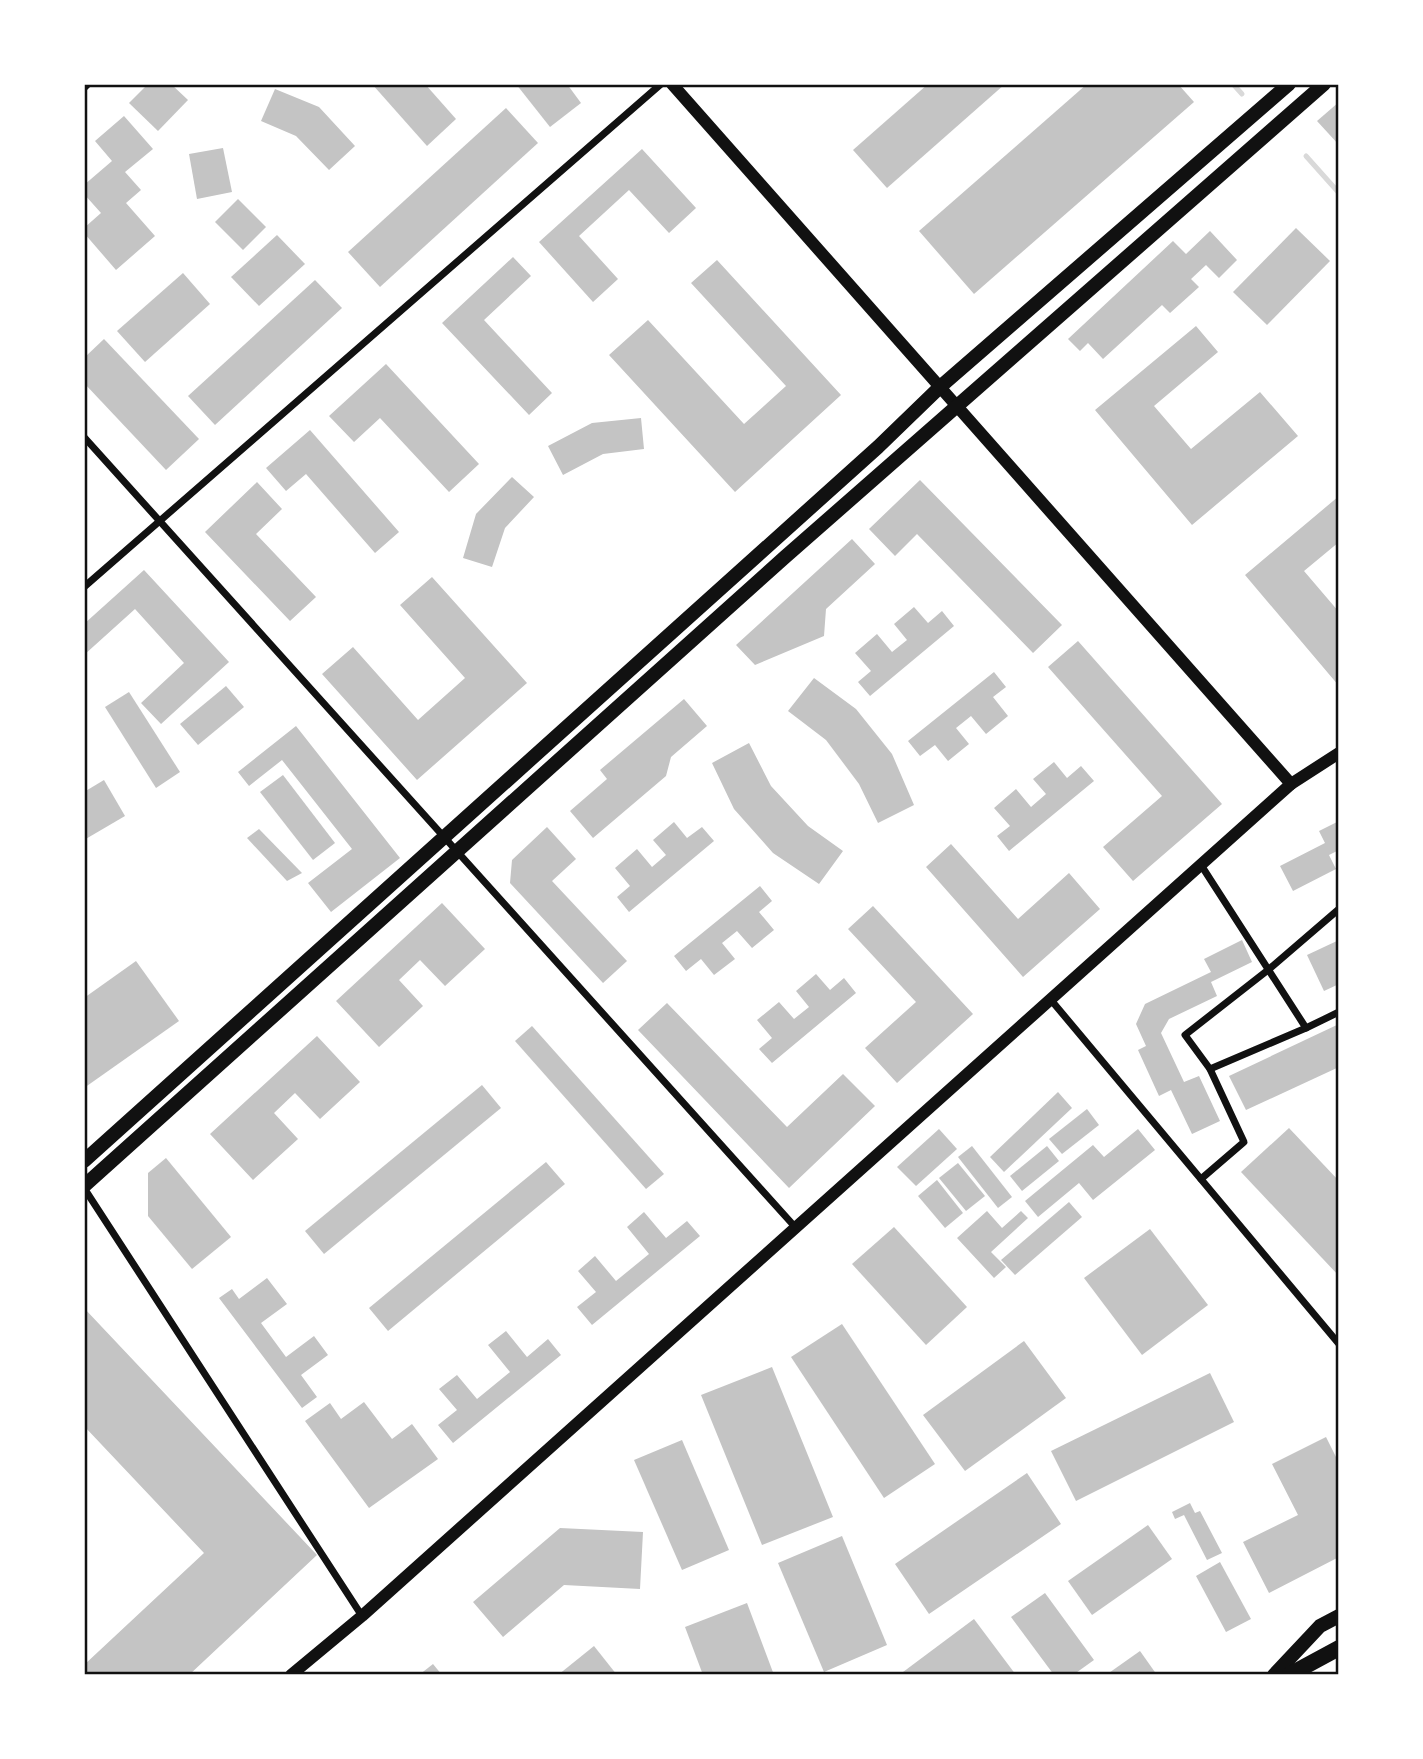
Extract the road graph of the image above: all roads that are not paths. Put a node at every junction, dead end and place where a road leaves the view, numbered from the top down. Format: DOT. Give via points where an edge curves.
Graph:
graph roads {
  1 [pos="88,84"];
  2 [pos="661,84"];
  3 [pos="672,84"];
  4 [pos="1290,84"];
  5 [pos="1324,84"];
  6 [pos="84,88"];
  7 [pos="940,387"];
  8 [pos="957,406"];
  9 [pos="84,437"];
  10 [pos="160,521"];
  11 [pos="84,587"];
  12 [pos="1339,753"];
  13 [pos="1291,784"];
  14 [pos="443,836"];
  15 [pos="457,852"];
  16 [pos="1201,865"];
  17 [pos="1339,909"];
  18 [pos="1269,970"];
  19 [pos="1051,1000"];
  20 [pos="1339,1012"];
  21 [pos="1306,1028"];
  22 [pos="1210,1069"];
  23 [pos="84,1161"];
  24 [pos="1201,1179"];
  25 [pos="84,1187"];
  26 [pos="796,1228"];
  27 [pos="1339,1344"];
  28 [pos="362,1616"];
  29 [pos="1339,1616"];
  30 [pos="1339,1648"];
  31 [pos="291,1675"];
  32 [pos="1274,1675"];
  33 [pos="1289,1675"];
  1 -- 6 [label="street"];
  2 -- 10 [label="street"];
  3 -- 7 [label="street"];
  4 -- 7 [label="main road"];
  5 -- 8 [label="main road"];
  7 -- 8 [label="street"];
  7 -- 14 [label="main road"];
  8 -- 13 [label="street"];
  8 -- 15 [label="main road"];
  9 -- 10 [label="street"];
  10 -- 11 [label="street"];
  10 -- 14 [label="street"];
  12 -- 13 [label="street"];
  13 -- 16 [label="street"];
  14 -- 15 [label="street"];
  14 -- 23 [label="main road"];
  15 -- 25 [label="main road"];
  15 -- 26 [label="street"];
  16 -- 18 [label="street"];
  16 -- 19 [label="street"];
  17 -- 18 [label="street"];
  18 -- 21 [label="street"];
  18 -- 22 [label="street" via="1185,1035"];
  19 -- 24 [label="street"];
  19 -- 26 [label="street"];
  20 -- 21 [label="street"];
  21 -- 22 [label="street"];
  22 -- 24 [label="street" via="1244,1142"];
  24 -- 27 [label="street"];
  25 -- 28 [label="street"];
  26 -- 28 [label="street"];
  28 -- 31 [label="street"];
  29 -- 32 [label="main road" via="1320,1626"];
  30 -- 33 [label="main road"];
}
